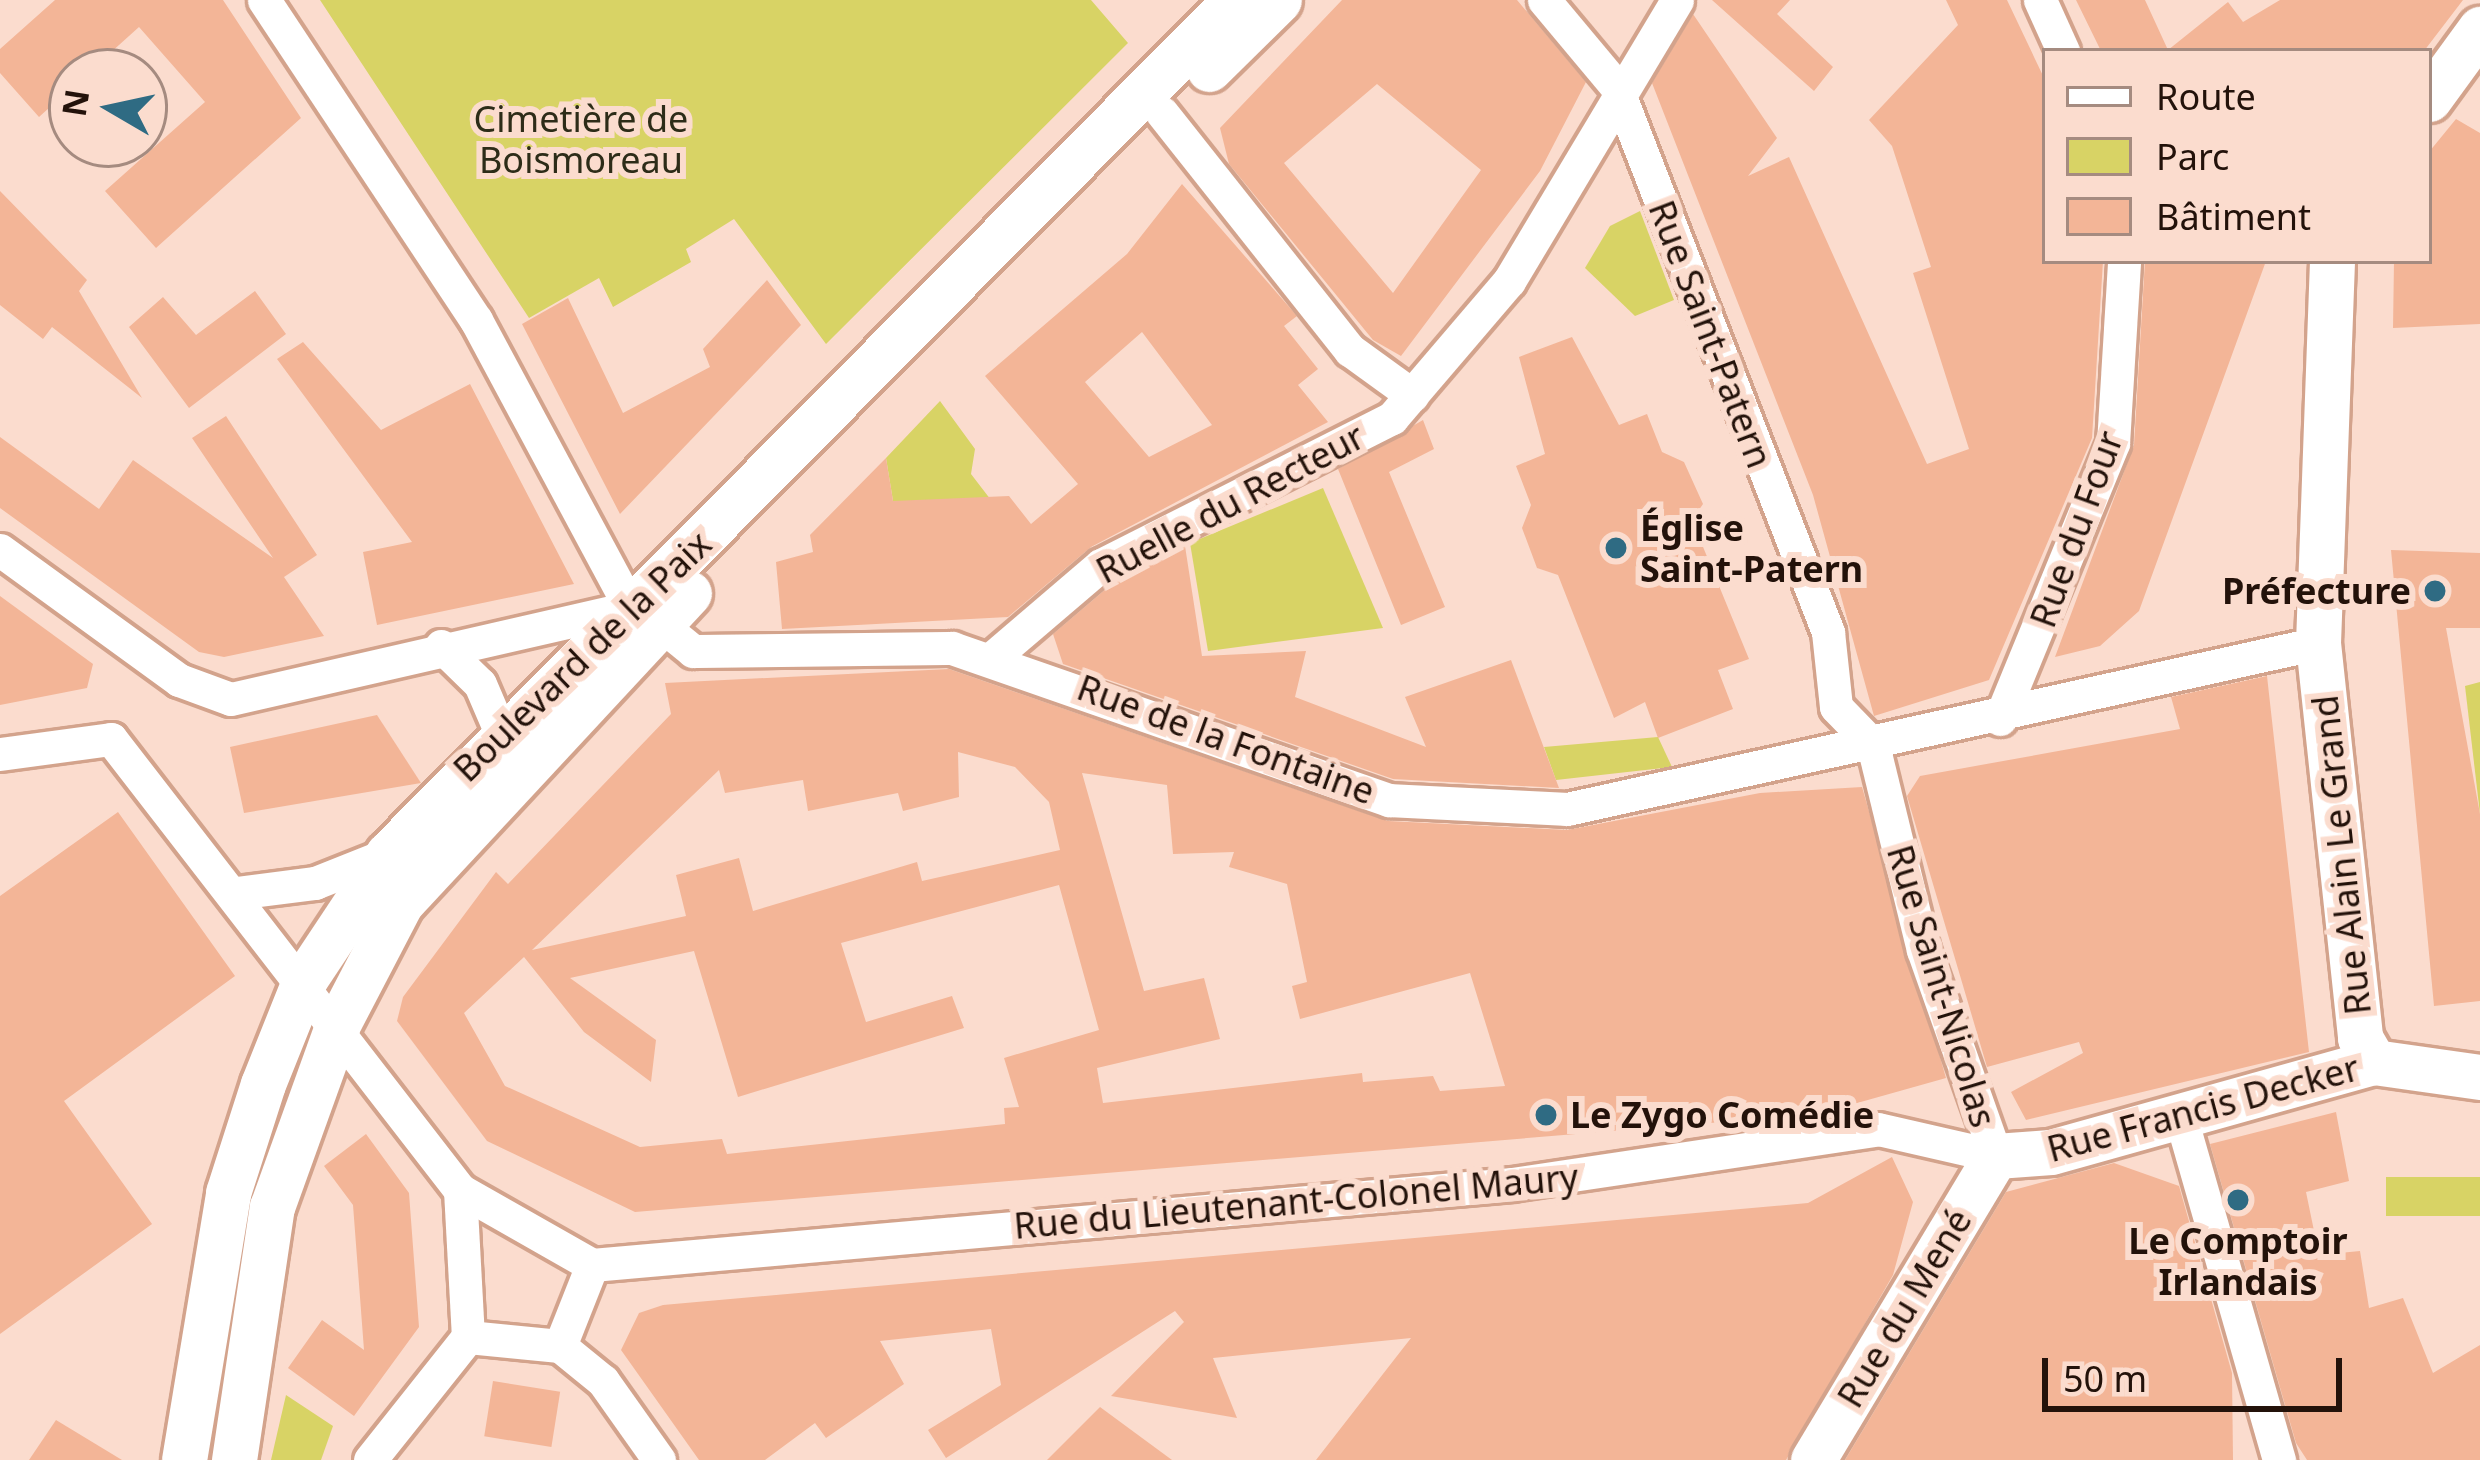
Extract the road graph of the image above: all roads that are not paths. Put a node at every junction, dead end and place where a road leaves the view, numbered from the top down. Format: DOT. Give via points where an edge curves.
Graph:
graph roads {
  1 [pos="264,0"];
  2 [pos="1235,0"];
  3 [pos="1280,0"];
  4 [pos="1544,0"];
  5 [pos="1676,0"];
  6 [pos="2039,0"];
  7 [pos="2480,29"];
  8 [pos="2062,48"];
  9 [pos="1616,86"];
  10 [pos="2432,95"];
  11 [pos="1162,113"];
  12 [pos="2124,264"];
  13 [pos="2332,264"];
  14 [pos="1412,395"];
  15 [pos="0,550"];
  16 [pos="643,618"];
  17 [pos="2318,643"];
  18 [pos="441,646"];
  19 [pos="992,658"];
  20 [pos="2000,718"];
  21 [pos="501,733"];
  22 [pos="1873,746"];
  23 [pos="0,754"];
  24 [pos="388,854"];
  25 [pos="236,893"];
  26 [pos="305,979"];
  27 [pos="338,1024"];
  28 [pos="2374,1062"];
  29 [pos="2480,1077"];
  30 [pos="2181,1118"];
  31 [pos="1996,1156"];
  32 [pos="460,1190"];
  33 [pos="592,1265"];
  34 [pos="468,1337"];
  35 [pos="560,1346"];
  36 [pos="2271,1454"];
  37 [pos="184,1460"];
  38 [pos="234,1460"];
  39 [pos="370,1460"];
  40 [pos="659,1460"];
  41 [pos="1813,1460"];
  1 -- 16 [label="street" via="476,320"];
  2 -- 16 [label="main road, Boulevard de la Paix"];
  3 -- 11 [label="main road, Boulevard de la Paix"];
  4 -- 9 [label="street, Rue Saint-Patern"];
  5 -- 9 [label="street, Ruelle du Recteur"];
  6 -- 8 [label="street"];
  7 -- 10 [label="main road"];
  9 -- 14 [label="street, Ruelle du Recteur" via="1508,281"];
  9 -- 22 [label="street, Rue Saint-Patern" via="1828,632 1836,706"];
  11 -- 14 [label="street" via="1350,350"];
  11 -- 16 [label="main road, Boulevard de la Paix"];
  12 -- 20 [label="street, Rue du Four" via="2113,442"];
  13 -- 17 [label="main road, Rue Alain Le Grand"];
  14 -- 19 [label="street, Ruelle du Recteur" via="1392,418 1101,565"];
  15 -- 18 [label="street" via="129,646 231,699"];
  16 -- 18 [label="street"];
  16 -- 19 [label="street, Rue de la Fontaine" via="693,651 952,648"];
  16 -- 21 [label="main road, Boulevard de la Paix"];
  16 -- 27 [label="main road, Boulevard de la Paix" via="401,903"];
  17 -- 20 [label="street, Rue de la Fontaine"];
  17 -- 28 [label="main road, Rue Alain Le Grand" via="2360,1038"];
  18 -- 21 [label="street" via="480,684"];
  19 -- 22 [label="street, Rue de la Fontaine" via="1389,800 1567,808"];
  20 -- 22 [label="street, Rue de la Fontaine"];
  21 -- 24 [label="main road, Boulevard de la Paix"];
  22 -- 31 [label="street, Rue Saint-Nicolas" via="1923,950"];
  23 -- 25 [label="street" via="91,736 137,761"];
  24 -- 25 [label="street" via="315,883"];
  24 -- 26 [label="main road, Boulevard de la Paix"];
  25 -- 26 [label="street"];
  26 -- 27 [label="street"];
  26 -- 37 [label="main road, Boulevard de la Paix" via="228,1193"];
  27 -- 32 [label="street"];
  27 -- 38 [label="main road, Boulevard de la Paix" via="272,1207"];
  28 -- 29 [label="main road, Rue Francis Decker"];
  28 -- 30 [label="main road, Rue Francis Decker"];
  30 -- 31 [label="main road, Rue Francis Decker"];
  30 -- 36 [label="street"];
  31 -- 33 [label="street, Rue du Lieutenant-Colonel Maury" via="1878,1129 1512,1184"];
  31 -- 41 [label="main road, Rue du Mené"];
  32 -- 33 [label="street"];
  32 -- 34 [label="street"];
  33 -- 35 [label="street"];
  34 -- 35 [label="street"];
  34 -- 39 [label="street"];
  35 -- 40 [label="street" via="603,1381"];
}
